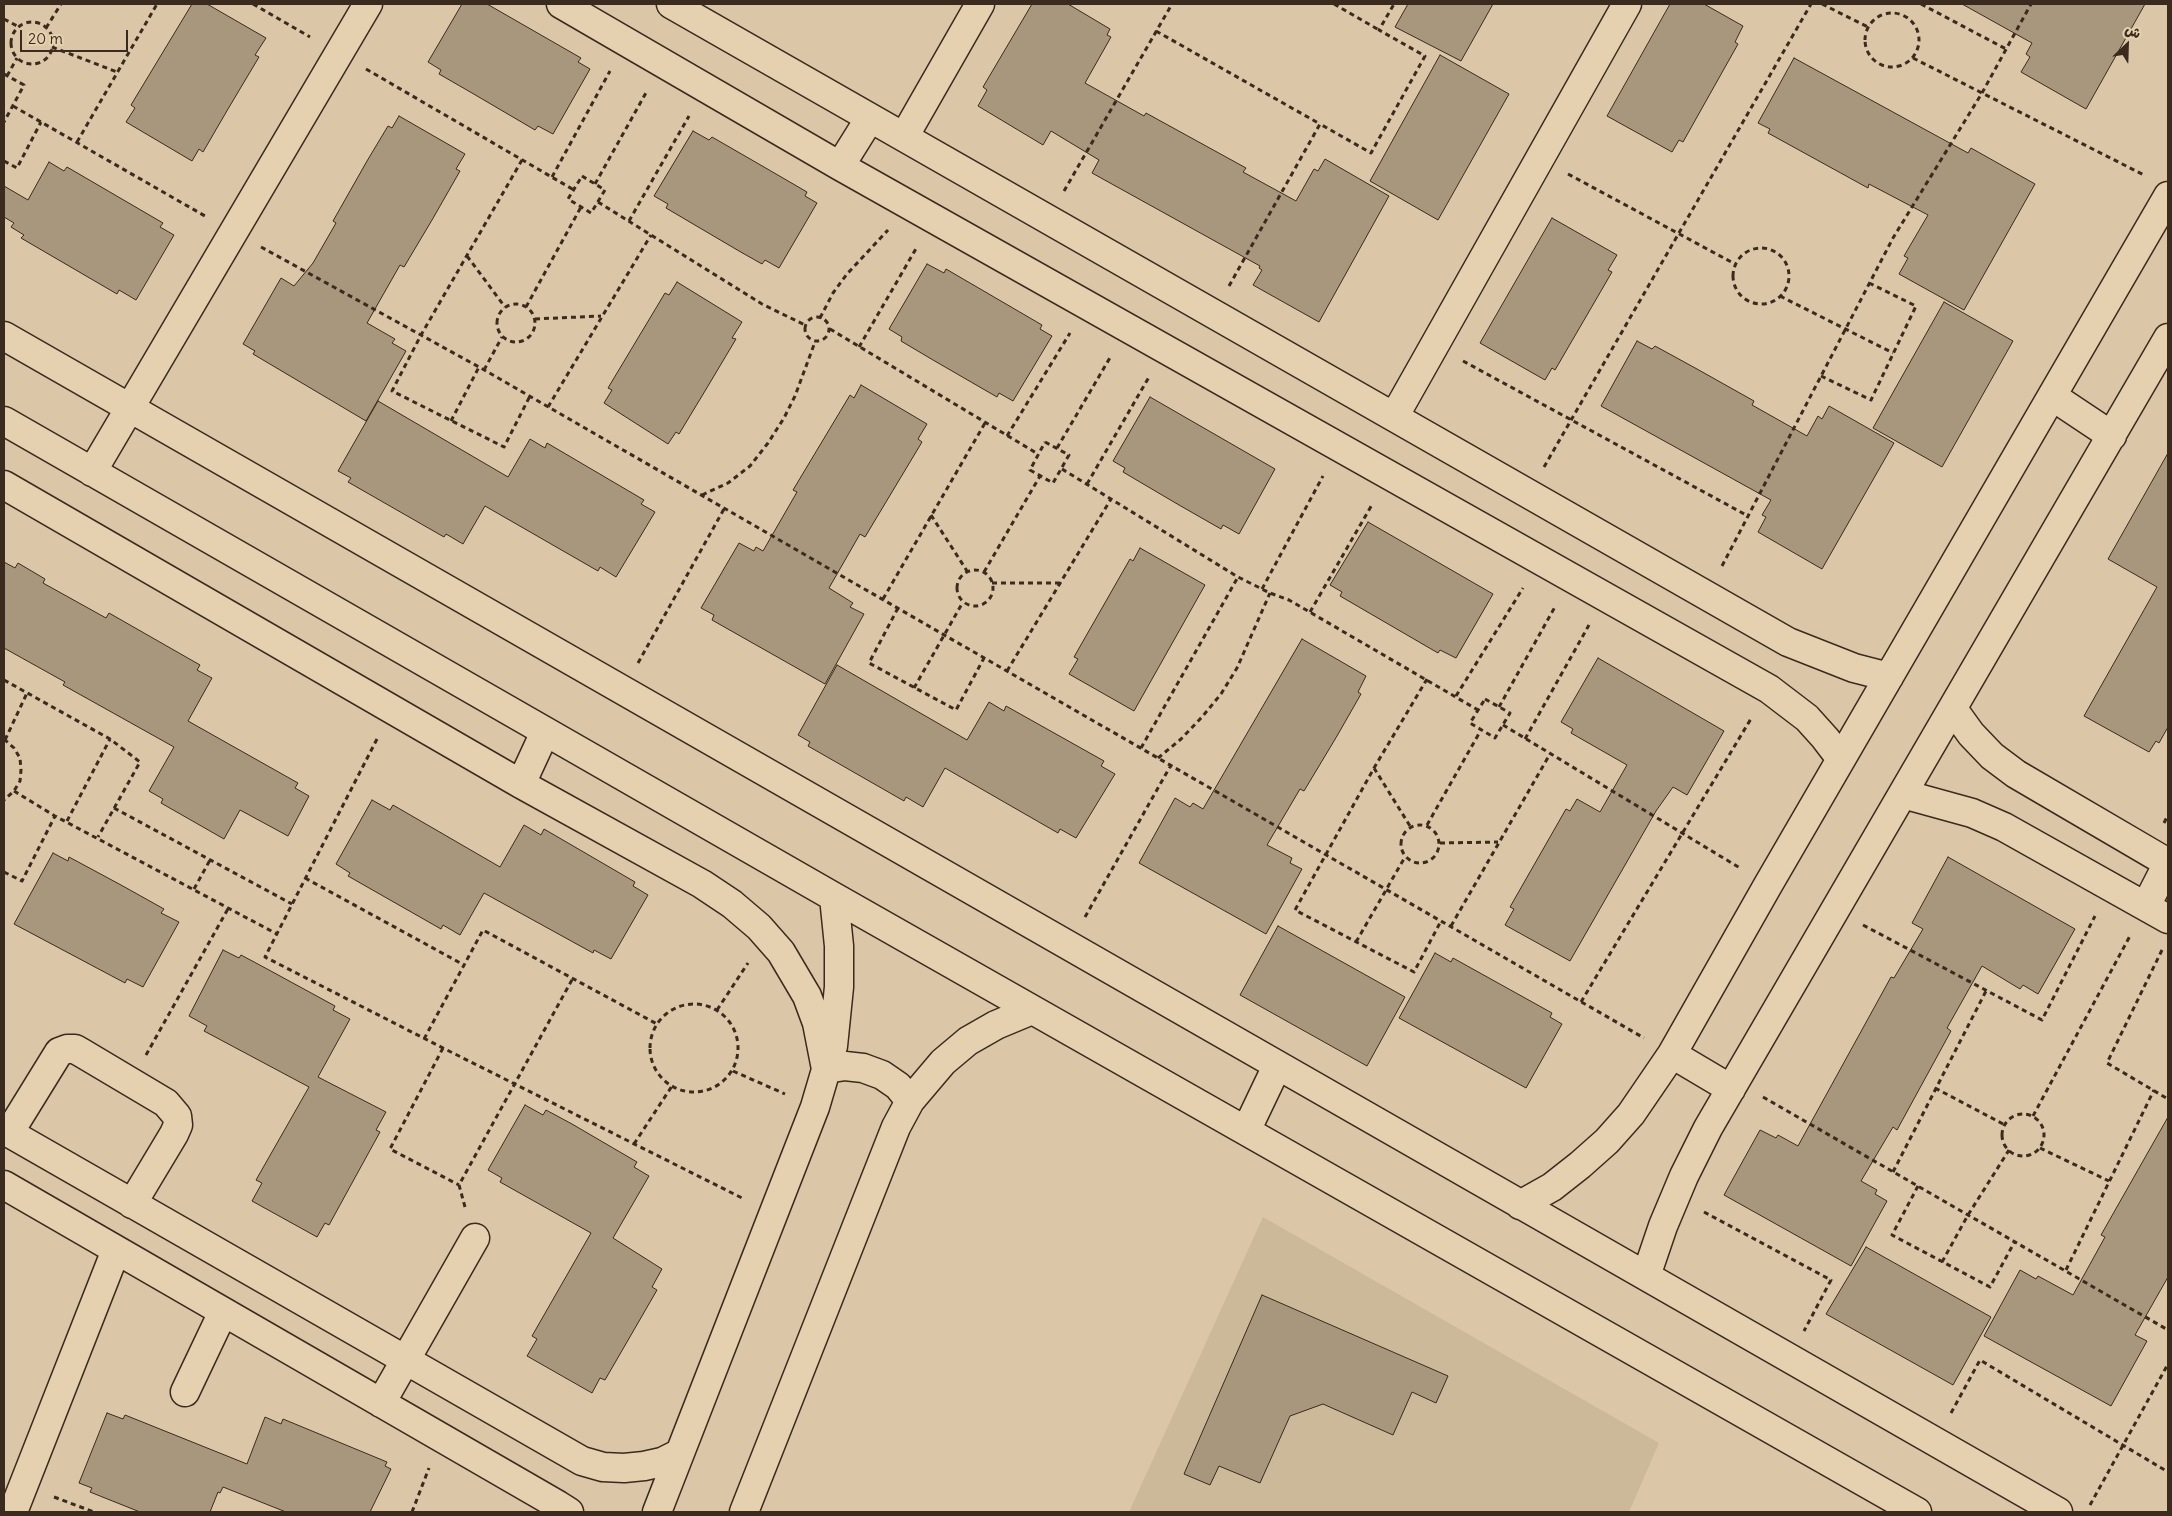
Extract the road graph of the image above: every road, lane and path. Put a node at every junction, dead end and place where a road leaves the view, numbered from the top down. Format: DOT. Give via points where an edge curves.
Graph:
graph roads {
  1 [pos="61,4"];
  2 [pos="157,4"];
  3 [pos="252,4"];
  4 [pos="368,4"];
  5 [pos="561,4"];
  6 [pos="671,4"];
  7 [pos="980,4"];
  8 [pos="1172,4"];
  9 [pos="1334,4"];
  10 [pos="1394,4"];
  11 [pos="1627,4"];
  12 [pos="1811,4"];
  13 [pos="1822,4"];
  14 [pos="1921,4"];
  15 [pos="2031,4"];
  16 [pos="4,19"];
  17 [pos="19,27"];
  18 [pos="1868,27"];
  19 [pos="46,28"];
  20 [pos="1379,30"];
  21 [pos="1156,31"];
  22 [pos="626,42"];
  23 [pos="52,47"];
  24 [pos="2006,49"];
  25 [pos="338,53"];
  26 [pos="17,58"];
  27 [pos="1912,58"];
  28 [pos="663,63"];
  29 [pos="118,72"];
  30 [pos="5,75"];
  31 [pos="706,88"];
  32 [pos="1982,93"];
  33 [pos="12,106"];
  34 [pos="870,118"];
  35 [pos="4,122"];
  36 [pos="41,122"];
  37 [pos="1320,124"];
  38 [pos="904,137"];
  39 [pos="76,142"];
  40 [pos="1540,158"];
  41 [pos="522,160"];
  42 [pos="4,161"];
  43 [pos="840,166"];
  44 [pos="552,177"];
  45 [pos="595,184"];
  46 [pos="2159,187"];
  47 [pos="574,190"];
  48 [pos="598,202"];
  49 [pos="910,205"];
  50 [pos="581,207"];
  51 [pos="933,219"];
  52 [pos="1047,220"];
  53 [pos="629,221"];
  54 [pos="233,232"];
  55 [pos="1679,234"];
  56 [pos="651,235"];
  57 [pos="467,256"];
  58 [pos="1735,264"];
  59 [pos="1869,283"];
  60 [pos="1780,296"];
  61 [pos="1087,305"];
  62 [pos="505,307"];
  63 [pos="526,307"];
  64 [pos="1213,314"];
  65 [pos="602,316"];
  66 [pos="820,318"];
  67 [pos="535,319"];
  68 [pos="805,326"];
  69 [pos="1127,327"];
  70 [pos="830,329"];
  71 [pos="1845,329"];
  72 [pos="421,335"];
  73 [pos="4,336"];
  74 [pos="502,337"];
  75 [pos="2168,338"];
  76 [pos="815,342"];
  77 [pos="1434,346"];
  78 [pos="859,347"];
  79 [pos="1166,349"];
  80 [pos="1894,354"];
  81 [pos="479,367"];
  82 [pos="484,370"];
  83 [pos="1821,376"];
  84 [pos="530,396"];
  85 [pos="2052,396"];
  86 [pos="548,407"];
  87 [pos="129,408"];
  88 [pos="1394,417"];
  89 [pos="1572,420"];
  90 [pos="4,421"];
  91 [pos="451,421"];
  92 [pos="985,422"];
  93 [pos="1007,436"];
  94 [pos="2112,436"];
  95 [pos="1339,447"];
  96 [pos="1057,448"];
  97 [pos="1038,454"];
  98 [pos="1062,468"];
  99 [pos="92,472"];
  100 [pos="1390,474"];
  101 [pos="1040,476"];
  102 [pos="1087,484"];
  103 [pos="4,485"];
  104 [pos="1527,494"];
  105 [pos="702,495"];
  106 [pos="1111,499"];
  107 [pos="724,508"];
  108 [pos="931,515"];
  109 [pos="1748,516"];
  110 [pos="1541,559"];
  111 [pos="967,572"];
  112 [pos="984,572"];
  113 [pos="1238,577"];
  114 [pos="1572,577"];
  115 [pos="992,583"];
  116 [pos="1060,583"];
  117 [pos="1262,589"];
  118 [pos="1270,594"];
  119 [pos="1605,596"];
  120 [pos="1706,596"];
  121 [pos="883,600"];
  122 [pos="963,602"];
  123 [pos="898,608"];
  124 [pos="1310,612"];
  125 [pos="944,635"];
  126 [pos="984,658"];
  127 [pos="1007,671"];
  128 [pos="1889,677"];
  129 [pos="1427,678"];
  130 [pos="4,680"];
  131 [pos="914,688"];
  132 [pos="1769,688"];
  133 [pos="622,691"];
  134 [pos="27,692"];
  135 [pos="1456,696"];
  136 [pos="1499,707"];
  137 [pos="1953,709"];
  138 [pos="392,710"];
  139 [pos="1478,710"];
  140 [pos="1503,725"];
  141 [pos="1481,730"];
  142 [pos="545,732"];
  143 [pos="1525,738"];
  144 [pos="110,739"];
  145 [pos="5,740"];
  146 [pos="1141,748"];
  147 [pos="1550,754"];
  148 [pos="1158,758"];
  149 [pos="1841,759"];
  150 [pos="1171,765"];
  151 [pos="1374,768"];
  152 [pos="521,784"];
  153 [pos="14,791"];
  154 [pos="1904,794"];
  155 [pos="4,800"];
  156 [pos="114,808"];
  157 [pos="56,816"];
  158 [pos="67,821"];
  159 [pos="1427,825"];
  160 [pos="1410,826"];
  161 [pos="1682,833"];
  162 [pos="98,837"];
  163 [pos="1499,842"];
  164 [pos="1440,843"];
  165 [pos="1325,854"];
  166 [pos="1405,857"];
  167 [pos="210,860"];
  168 [pos="2168,863"];
  169 [pos="4,872"];
  170 [pos="305,878"];
  171 [pos="1768,885"];
  172 [pos="2110,886"];
  173 [pos="194,889"];
  174 [pos="1386,889"];
  175 [pos="834,897"];
  176 [pos="292,904"];
  177 [pos="229,907"];
  178 [pos="1836,910"];
  179 [pos="2157,913"];
  180 [pos="1441,921"];
  181 [pos="1451,926"];
  182 [pos="277,934"];
  183 [pos="766,935"];
  184 [pos="1356,942"];
  185 [pos="1068,946"];
  186 [pos="2164,947"];
  187 [pos="464,965"];
  188 [pos="573,978"];
  189 [pos="1986,991"];
  190 [pos="1582,1002"];
  191 [pos="717,1010"];
  192 [pos="1032,1010"];
  193 [pos="657,1024"];
  194 [pos="424,1039"];
  195 [pos="443,1048"];
  196 [pos="1672,1054"];
  197 [pos="1277,1066"];
  198 [pos="826,1069"];
  199 [pos="733,1071"];
  200 [pos="131,1082"];
  201 [pos="515,1084"];
  202 [pos="672,1086"];
  203 [pos="1734,1086"];
  204 [pos="1935,1088"];
  205 [pos="2154,1090"];
  206 [pos="2168,1099"];
  207 [pos="910,1101"];
  208 [pos="815,1107"];
  209 [pos="2033,1116"];
  210 [pos="2005,1125"];
  211 [pos="6,1131"];
  212 [pos="1246,1131"];
  213 [pos="634,1144"];
  214 [pos="2040,1148"];
  215 [pos="2009,1150"];
  216 [pos="1893,1172"];
  217 [pos="2109,1182"];
  218 [pos="4,1185"];
  219 [pos="459,1185"];
  220 [pos="1918,1186"];
  221 [pos="1675,1196"];
  222 [pos="132,1204"];
  223 [pos="1520,1205"];
  224 [pos="774,1214"];
  225 [pos="1968,1214"];
  226 [pos="475,1238"];
  227 [pos="2015,1242"];
  228 [pos="116,1250"];
  229 [pos="1942,1262"];
  230 [pos="2066,1270"];
  231 [pos="1646,1276"];
  232 [pos="222,1312"];
  233 [pos="2168,1330"];
  234 [pos="1789,1358"];
  235 [pos="406,1361"];
  236 [pos="2168,1364"];
  237 [pos="185,1392"];
  238 [pos="381,1403"];
  239 [pos="441,1437"];
  240 [pos="1936,1442"];
  241 [pos="2124,1445"];
  242 [pos="680,1453"];
  243 [pos="2168,1472"];
  244 [pos="23,1486"];
  245 [pos="13,1512"];
  246 [pos="94,1512"];
  247 [pos="412,1512"];
  248 [pos="568,1512"];
  249 [pos="657,1512"];
  250 [pos="744,1512"];
  251 [pos="1917,1512"];
  252 [pos="2058,1512"];
  253 [pos="2087,1512"];
  1 -- 19 [label="path"];
  2 -- 29 [label="path"];
  3 -- 25 [label="path"];
  4 -- 25 [label="street"];
  5 -- 22 [label="street"];
  6 -- 34 [label="street"];
  7 -- 38 [label="street"];
  8 -- 21 [label="path"];
  9 -- 20 [label="path"];
  10 -- 20 [label="path"];
  11 -- 40 [label="street"];
  12 -- 55 [label="path"];
  13 -- 18 [label="path"];
  14 -- 24 [label="path"];
  15 -- 24 [label="path"];
  16 -- 17 [label="path"];
  17 -- 19 [label="path" via="33,22"];
  17 -- 26 [label="path" via="11,41"];
  18 -- 27 [label="path" via="1866,49 1872,59 1892,67 1903,65"];
  18 -- 27 [label="path" via="1876,18 1886,14 1907,18 1919,37 1918,48"];
  19 -- 23 [label="path"];
  20 -- 37 [label="path" via="1425,56 1371,153"];
  21 -- 37 [label="path"];
  21 -- 52 [label="path"];
  22 -- 28 [label="street"];
  22 -- 44 [label="path"];
  23 -- 26 [label="path" via="49,55 34,64"];
  23 -- 29 [label="path"];
  24 -- 32 [label="path"];
  25 -- 41 [label="path"];
  25 -- 54 [label="street"];
  26 -- 30 [label="path"];
  27 -- 32 [label="path"];
  28 -- 31 [label="street"];
  28 -- 45 [label="path"];
  29 -- 39 [label="path"];
  30 -- 33 [label="path" via="24,85"];
  31 -- 43 [label="street"];
  31 -- 53 [label="path"];
  32 -- 46 [label="path"];
  32 -- 59 [label="path"];
  33 -- 35 [label="path"];
  33 -- 36 [label="path"];
  34 -- 38 [label="street"];
  34 -- 43 [label="street"];
  36 -- 39 [label="path"];
  36 -- 42 [label="path" via="17,168"];
  37 -- 64 [label="path"];
  38 -- 52 [label="street"];
  39 -- 54 [label="path"];
  40 -- 55 [label="path"];
  40 -- 77 [label="street"];
  41 -- 44 [label="path"];
  41 -- 57 [label="path"];
  43 -- 49 [label="street"];
  44 -- 47 [label="path"];
  45 -- 47 [label="path" via="582,176"];
  45 -- 48 [label="path" via="605,190"];
  46 -- 85 [label="street"];
  47 -- 50 [label="path" via="568,199"];
  48 -- 50 [label="path" via="591,213"];
  48 -- 53 [label="path"];
  49 -- 51 [label="street"];
  49 -- 66 [label="path" via="846,274"];
  50 -- 63 [label="path"];
  51 -- 61 [label="street"];
  51 -- 78 [label="path"];
  52 -- 64 [label="street"];
  53 -- 56 [label="path"];
  54 -- 72 [label="path"];
  54 -- 87 [label="street"];
  55 -- 58 [label="path"];
  55 -- 89 [label="path"];
  56 -- 65 [label="path"];
  56 -- 68 [label="path" via="762,304"];
  57 -- 62 [label="path"];
  57 -- 72 [label="path"];
  58 -- 60 [label="path" via="1734,286 1749,302 1771,302"];
  58 -- 60 [label="path" via="1750,249 1772,250 1781,256 1789,277"];
  59 -- 71 [label="path"];
  59 -- 80 [label="path" via="1916,306"];
  60 -- 71 [label="path"];
  61 -- 69 [label="street"];
  61 -- 93 [label="path"];
  62 -- 63 [label="path" via="512,304"];
  62 -- 74 [label="path" via="497,321"];
  63 -- 67 [label="path"];
  64 -- 88 [label="street"];
  65 -- 67 [label="path"];
  65 -- 86 [label="path"];
  66 -- 68 [label="path" via="809,319"];
  66 -- 70 [label="path" via="828,322"];
  67 -- 74 [label="path" via="531,335 525,340 517,342"];
  68 -- 76 [label="path" via="805,333"];
  69 -- 79 [label="street"];
  69 -- 96 [label="path"];
  70 -- 76 [label="path" via="828,336"];
  70 -- 78 [label="path"];
  71 -- 80 [label="path"];
  71 -- 83 [label="path"];
  72 -- 81 [label="path"];
  72 -- 91 [label="path" via="392,391"];
  73 -- 87 [label="street"];
  74 -- 82 [label="path"];
  75 -- 94 [label="street"];
  76 -- 105 [label="path" via="795,396 768,443 750,466 728,483"];
  77 -- 88 [label="street"];
  77 -- 89 [label="path"];
  78 -- 92 [label="path"];
  79 -- 95 [label="street"];
  79 -- 102 [label="path"];
  80 -- 83 [label="path" via="1871,400"];
  81 -- 82 [label="path"];
  81 -- 91 [label="path"];
  82 -- 84 [label="path"];
  83 -- 109 [label="path"];
  84 -- 86 [label="path"];
  84 -- 91 [label="path" via="504,447"];
  85 -- 94 [label="street"];
  85 -- 128 [label="street"];
  86 -- 105 [label="path"];
  87 -- 99 [label="street"];
  87 -- 133 [label="street"];
  88 -- 104 [label="street"];
  89 -- 104 [label="path"];
  89 -- 109 [label="path"];
  90 -- 99 [label="street"];
  92 -- 93 [label="path"];
  92 -- 108 [label="path"];
  93 -- 97 [label="path"];
  94 -- 137 [label="street"];
  95 -- 100 [label="street"];
  95 -- 117 [label="path"];
  96 -- 97 [label="path" via="1045,442"];
  96 -- 98 [label="path" via="1069,455"];
  97 -- 101 [label="path" via="1030,470"];
  98 -- 101 [label="path" via="1053,483"];
  98 -- 102 [label="path"];
  99 -- 142 [label="street"];
  100 -- 110 [label="street"];
  100 -- 124 [label="path"];
  101 -- 112 [label="path"];
  102 -- 106 [label="path"];
  103 -- 138 [label="street"];
  104 -- 120 [label="street"];
  105 -- 107 [label="path"];
  106 -- 113 [label="path"];
  106 -- 116 [label="path"];
  107 -- 121 [label="path"];
  107 -- 133 [label="path"];
  108 -- 111 [label="path"];
  108 -- 121 [label="path"];
  109 -- 120 [label="path"];
  110 -- 114 [label="street"];
  110 -- 135 [label="path"];
  111 -- 112 [label="path"];
  111 -- 122 [label="path" via="957,585 957,594"];
  112 -- 115 [label="path"];
  113 -- 117 [label="path"];
  113 -- 146 [label="path"];
  114 -- 119 [label="street"];
  114 -- 136 [label="path"];
  115 -- 116 [label="path"];
  115 -- 122 [label="path" via="993,591 984,604 977,606"];
  116 -- 127 [label="path"];
  117 -- 118 [label="path"];
  118 -- 124 [label="path"];
  118 -- 148 [label="path" via="1237,668 1221,694 1202,718"];
  119 -- 132 [label="street"];
  119 -- 143 [label="path"];
  120 -- 128 [label="street" via="1788,642 1854,668"];
  121 -- 123 [label="path"];
  122 -- 125 [label="path"];
  123 -- 125 [label="path"];
  123 -- 131 [label="path" via="868,663"];
  124 -- 129 [label="path"];
  125 -- 126 [label="path"];
  125 -- 131 [label="path"];
  126 -- 127 [label="path"];
  126 -- 131 [label="path" via="956,710"];
  127 -- 146 [label="path"];
  128 -- 149 [label="street"];
  129 -- 135 [label="path"];
  129 -- 151 [label="path"];
  130 -- 134 [label="path"];
  132 -- 149 [label="street" via="1807,718"];
  132 -- 161 [label="path"];
  133 -- 185 [label="street"];
  134 -- 144 [label="path"];
  134 -- 145 [label="path"];
  135 -- 139 [label="path"];
  136 -- 139 [label="path" via="1485,699"];
  136 -- 140 [label="path" via="1510,713"];
  137 -- 154 [label="street"];
  137 -- 168 [label="street" via="1992,756 2016,774"];
  138 -- 152 [label="street"];
  138 -- 170 [label="path"];
  139 -- 141 [label="path" via="1470,723"];
  140 -- 141 [label="path" via="1495,738"];
  140 -- 143 [label="path"];
  141 -- 159 [label="path"];
  142 -- 152 [label="street"];
  142 -- 175 [label="street"];
  143 -- 147 [label="path"];
  144 -- 156 [label="path" via="140,762"];
  144 -- 158 [label="path"];
  145 -- 153 [label="path" via="20,758 20,781"];
  146 -- 148 [label="path"];
  147 -- 161 [label="path"];
  147 -- 163 [label="path"];
  148 -- 150 [label="path"];
  149 -- 171 [label="street"];
  150 -- 165 [label="path"];
  150 -- 185 [label="path"];
  151 -- 160 [label="path"];
  151 -- 165 [label="path"];
  152 -- 183 [label="street" via="702,884 732,904"];
  153 -- 155 [label="path"];
  153 -- 157 [label="path"];
  154 -- 172 [label="street" via="1938,802 1996,824"];
  154 -- 178 [label="street"];
  156 -- 162 [label="path"];
  156 -- 167 [label="path"];
  157 -- 158 [label="path"];
  157 -- 169 [label="path" via="22,881"];
  158 -- 162 [label="path"];
  159 -- 160 [label="path"];
  159 -- 164 [label="path" via="1438,835"];
  160 -- 166 [label="path" via="1400,840"];
  161 -- 171 [label="path"];
  161 -- 190 [label="path"];
  162 -- 173 [label="path"];
  163 -- 164 [label="path"];
  163 -- 181 [label="path"];
  164 -- 166 [label="path" via="1434,857 1427,862 1411,862"];
  165 -- 174 [label="path"];
  165 -- 184 [label="path" via="1295,910"];
  166 -- 174 [label="path"];
  167 -- 173 [label="path"];
  167 -- 176 [label="path"];
  168 -- 179 [label="street"];
  170 -- 176 [label="path"];
  170 -- 187 [label="path"];
  171 -- 196 [label="street"];
  172 -- 179 [label="street"];
  172 -- 189 [label="path" via="2042,1020"];
  173 -- 177 [label="path"];
  174 -- 180 [label="path"];
  174 -- 184 [label="path"];
  175 -- 192 [label="street"];
  175 -- 198 [label="street" via="839,987 833,1046"];
  176 -- 182 [label="path"];
  177 -- 182 [label="path"];
  177 -- 200 [label="path"];
  178 -- 189 [label="path"];
  178 -- 203 [label="street"];
  179 -- 209 [label="path"];
  180 -- 181 [label="path"];
  180 -- 184 [label="path" via="1414,972"];
  181 -- 190 [label="path"];
  182 -- 194 [label="path" via="265,957"];
  183 -- 191 [label="path"];
  183 -- 198 [label="street" via="781,952 807,996 817,1023"];
  185 -- 197 [label="street"];
  186 -- 205 [label="path" via="2107,1063"];
  187 -- 188 [label="path" via="483,930"];
  187 -- 194 [label="path"];
  188 -- 193 [label="path"];
  188 -- 201 [label="path"];
  189 -- 204 [label="path"];
  190 -- 196 [label="path"];
  191 -- 193 [label="path" via="691,1004 677,1007"];
  191 -- 199 [label="path" via="735,1030 738,1058"];
  192 -- 207 [label="street" via="996,1024 968,1041 943,1062"];
  192 -- 212 [label="street"];
  193 -- 202 [label="path" via="651,1037 651,1058 660,1077"];
  194 -- 195 [label="path"];
  195 -- 201 [label="path"];
  195 -- 219 [label="path" via="390,1149"];
  196 -- 203 [label="street"];
  196 -- 223 [label="street" via="1631,1114 1607,1140 1552,1186"];
  197 -- 212 [label="street"];
  197 -- 223 [label="street"];
  198 -- 207 [label="street" via="845,1066 882,1075 898,1086"];
  198 -- 208 [label="street"];
  199 -- 202 [label="path" via="712,1089 685,1091"];
  199 -- 208 [label="path"];
  200 -- 211 [label="street" via="75,1049 66,1049 59,1052"];
  200 -- 222 [label="street" via="172,1108 178,1125"];
  201 -- 213 [label="path"];
  201 -- 219 [label="path"];
  202 -- 213 [label="path"];
  203 -- 216 [label="path"];
  203 -- 221 [label="street" via="1708,1128"];
  204 -- 210 [label="path"];
  204 -- 216 [label="path"];
  205 -- 206 [label="path"];
  205 -- 217 [label="path"];
  207 -- 250 [label="street" via="896,1127"];
  208 -- 224 [label="street"];
  209 -- 210 [label="path" via="2017,1114"];
  209 -- 214 [label="path" via="2044,1130"];
  210 -- 215 [label="path" via="2002,1139"];
  211 -- 222 [label="street"];
  212 -- 251 [label="street"];
  213 -- 224 [label="path"];
  214 -- 215 [label="path" via="2025,1155"];
  214 -- 217 [label="path"];
  215 -- 225 [label="path"];
  216 -- 220 [label="path"];
  217 -- 230 [label="path"];
  218 -- 228 [label="street"];
  219 -- 226 [label="path"];
  220 -- 225 [label="path"];
  220 -- 229 [label="path" via="1892,1235"];
  221 -- 231 [label="street"];
  221 -- 234 [label="path" via="1831,1280"];
  222 -- 235 [label="street"];
  223 -- 231 [label="street"];
  224 -- 242 [label="street"];
  225 -- 227 [label="path"];
  225 -- 229 [label="path"];
  226 -- 235 [label="street"];
  227 -- 229 [label="path" via="1990,1287"];
  227 -- 230 [label="path"];
  228 -- 232 [label="street"];
  228 -- 244 [label="street"];
  230 -- 233 [label="path"];
  231 -- 234 [label="street"];
  232 -- 237 [label="street"];
  232 -- 238 [label="street"];
  234 -- 240 [label="street"];
  235 -- 238 [label="street"];
  235 -- 242 [label="street" via="582,1461 624,1468 662,1462"];
  236 -- 241 [label="path"];
  238 -- 239 [label="street"];
  239 -- 247 [label="path"];
  239 -- 248 [label="street"];
  240 -- 241 [label="path" via="1980,1360"];
  240 -- 252 [label="street"];
  241 -- 243 [label="path"];
  241 -- 253 [label="path"];
  242 -- 249 [label="street"];
  244 -- 245 [label="street"];
  244 -- 246 [label="path"];
}
